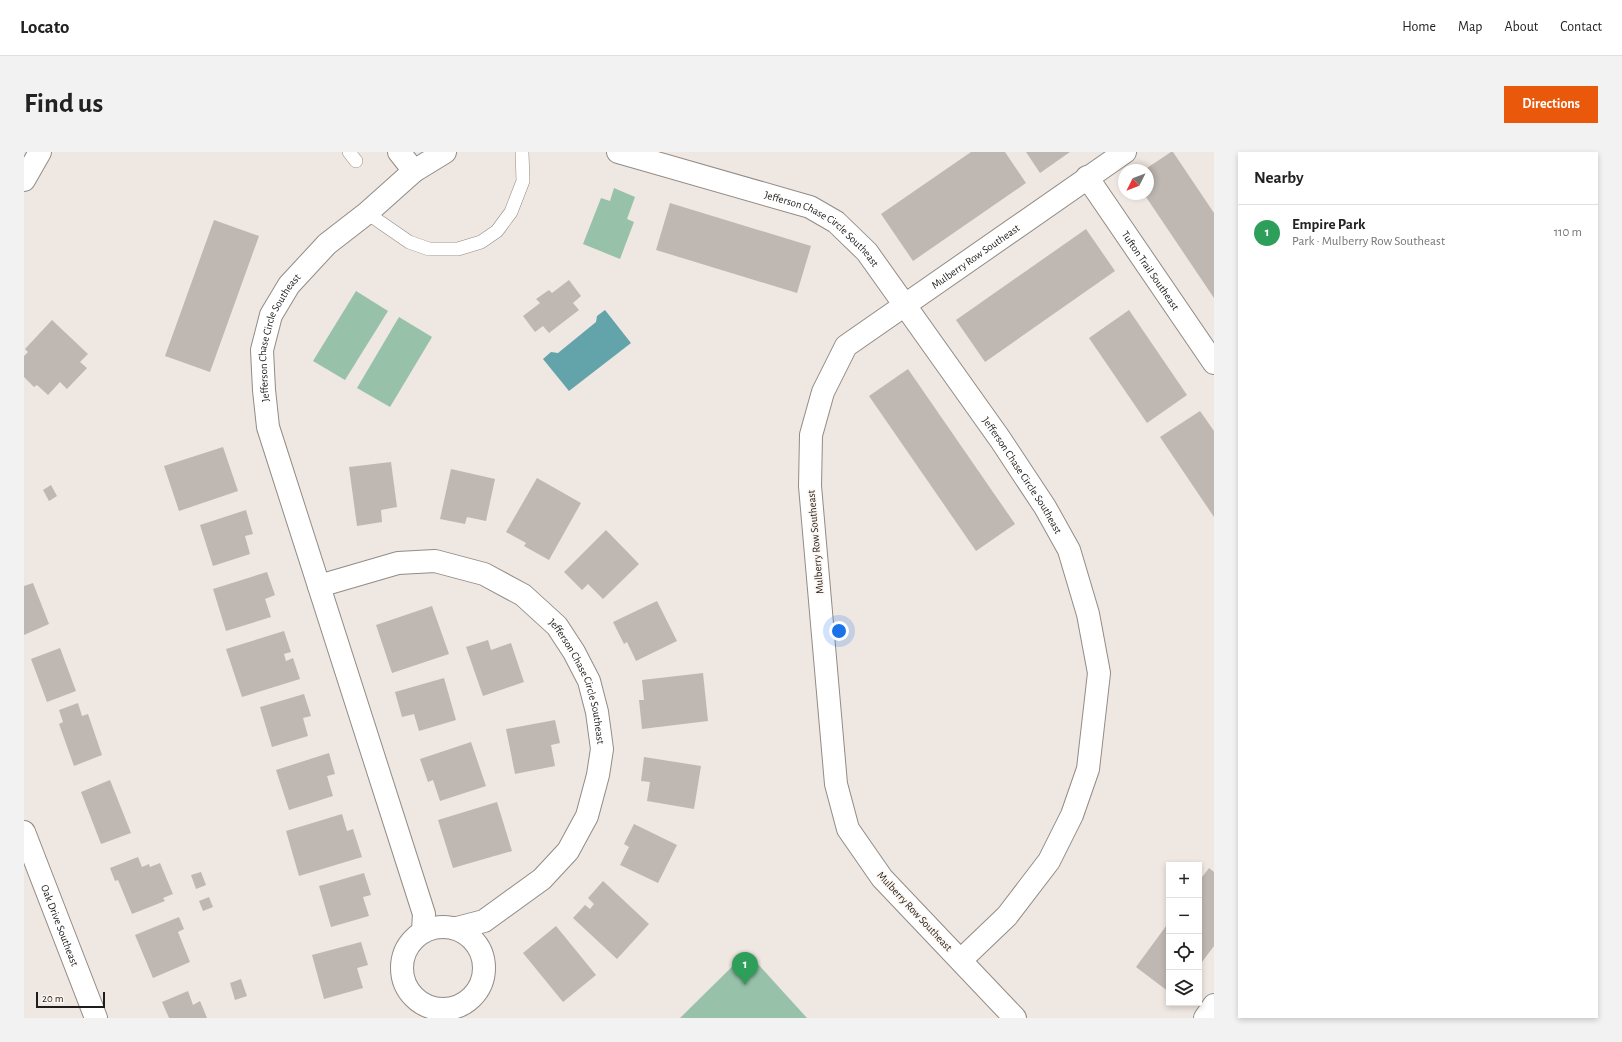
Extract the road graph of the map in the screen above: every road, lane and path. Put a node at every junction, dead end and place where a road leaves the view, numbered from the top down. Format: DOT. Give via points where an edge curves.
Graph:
graph roads {
  1 [pos="40,152"];
  2 [pos="399,152"];
  3 [pos="445,152"];
  4 [pos="522,152"];
  5 [pos="618,152"];
  6 [pos="1125,152"];
  7 [pos="414,171"];
  8 [pos="1087,177"];
  9 [pos="24,180"];
  10 [pos="367,213"];
  11 [pos="905,305"];
  12 [pos="1214,364"];
  13 [pos="319,586"];
  14 [pos="24,832"];
  15 [pos="457,928"];
  16 [pos="423,931"];
  17 [pos="961,960"];
  18 [pos="1214,1005"];
  19 [pos="96,1018"];
  20 [pos="1015,1018"];
  21 [pos="1204,1018"];
  1 -- 9 [label="street"];
  2 -- 7 [label="street"];
  3 -- 7 [label="street, Jefferson Chase Circle Southeast"];
  4 -- 10 [label="lane" via="523,181 511,212 497,231 481,242 458,249 429,249 409,242"];
  5 -- 11 [label="street, Jefferson Chase Circle Southeast" via="810,207 836,222 867,252"];
  6 -- 8 [label="street, Mulberry Row Southeast"];
  7 -- 10 [label="street, Jefferson Chase Circle Southeast"];
  8 -- 11 [label="street, Mulberry Row Southeast"];
  8 -- 12 [label="street, Tufton Trail Southeast"];
  10 -- 13 [label="street, Jefferson Chase Circle Southeast" via="327,244 289,285 271,315 262,350 268,427"];
  11 -- 17 [label="street, Mulberry Row Southeast" via="846,346 823,392 811,435 812,517 836,784 848,829 882,878"];
  11 -- 17 [label="street, Jefferson Chase Circle Southeast" via="1000,439 1045,507 1069,550 1088,614 1099,673 1088,769 1072,815 1050,861 1007,916"];
  13 -- 15 [label="street, Jefferson Chase Circle Southeast" via="398,563 436,561 484,574 523,595 557,626 589,681 602,748 587,816 568,851 542,879 484,921"];
  13 -- 16 [label="street, Jefferson Chase Circle Southeast" via="424,914"];
  14 -- 19 [label="street, Oak Drive Southeast"];
  15 -- 16 [label="street, Jefferson Chase Circle Southeast" via="436,926"];
  15 -- 16 [label="street" via="479,947 485,964 483,980 475,995 462,1005 449,1009 430,1007 417,1000 407,988 402,971 404,952"];
  17 -- 20 [label="street, Mulberry Row Southeast"];
  18 -- 21 [label="street"];
}
